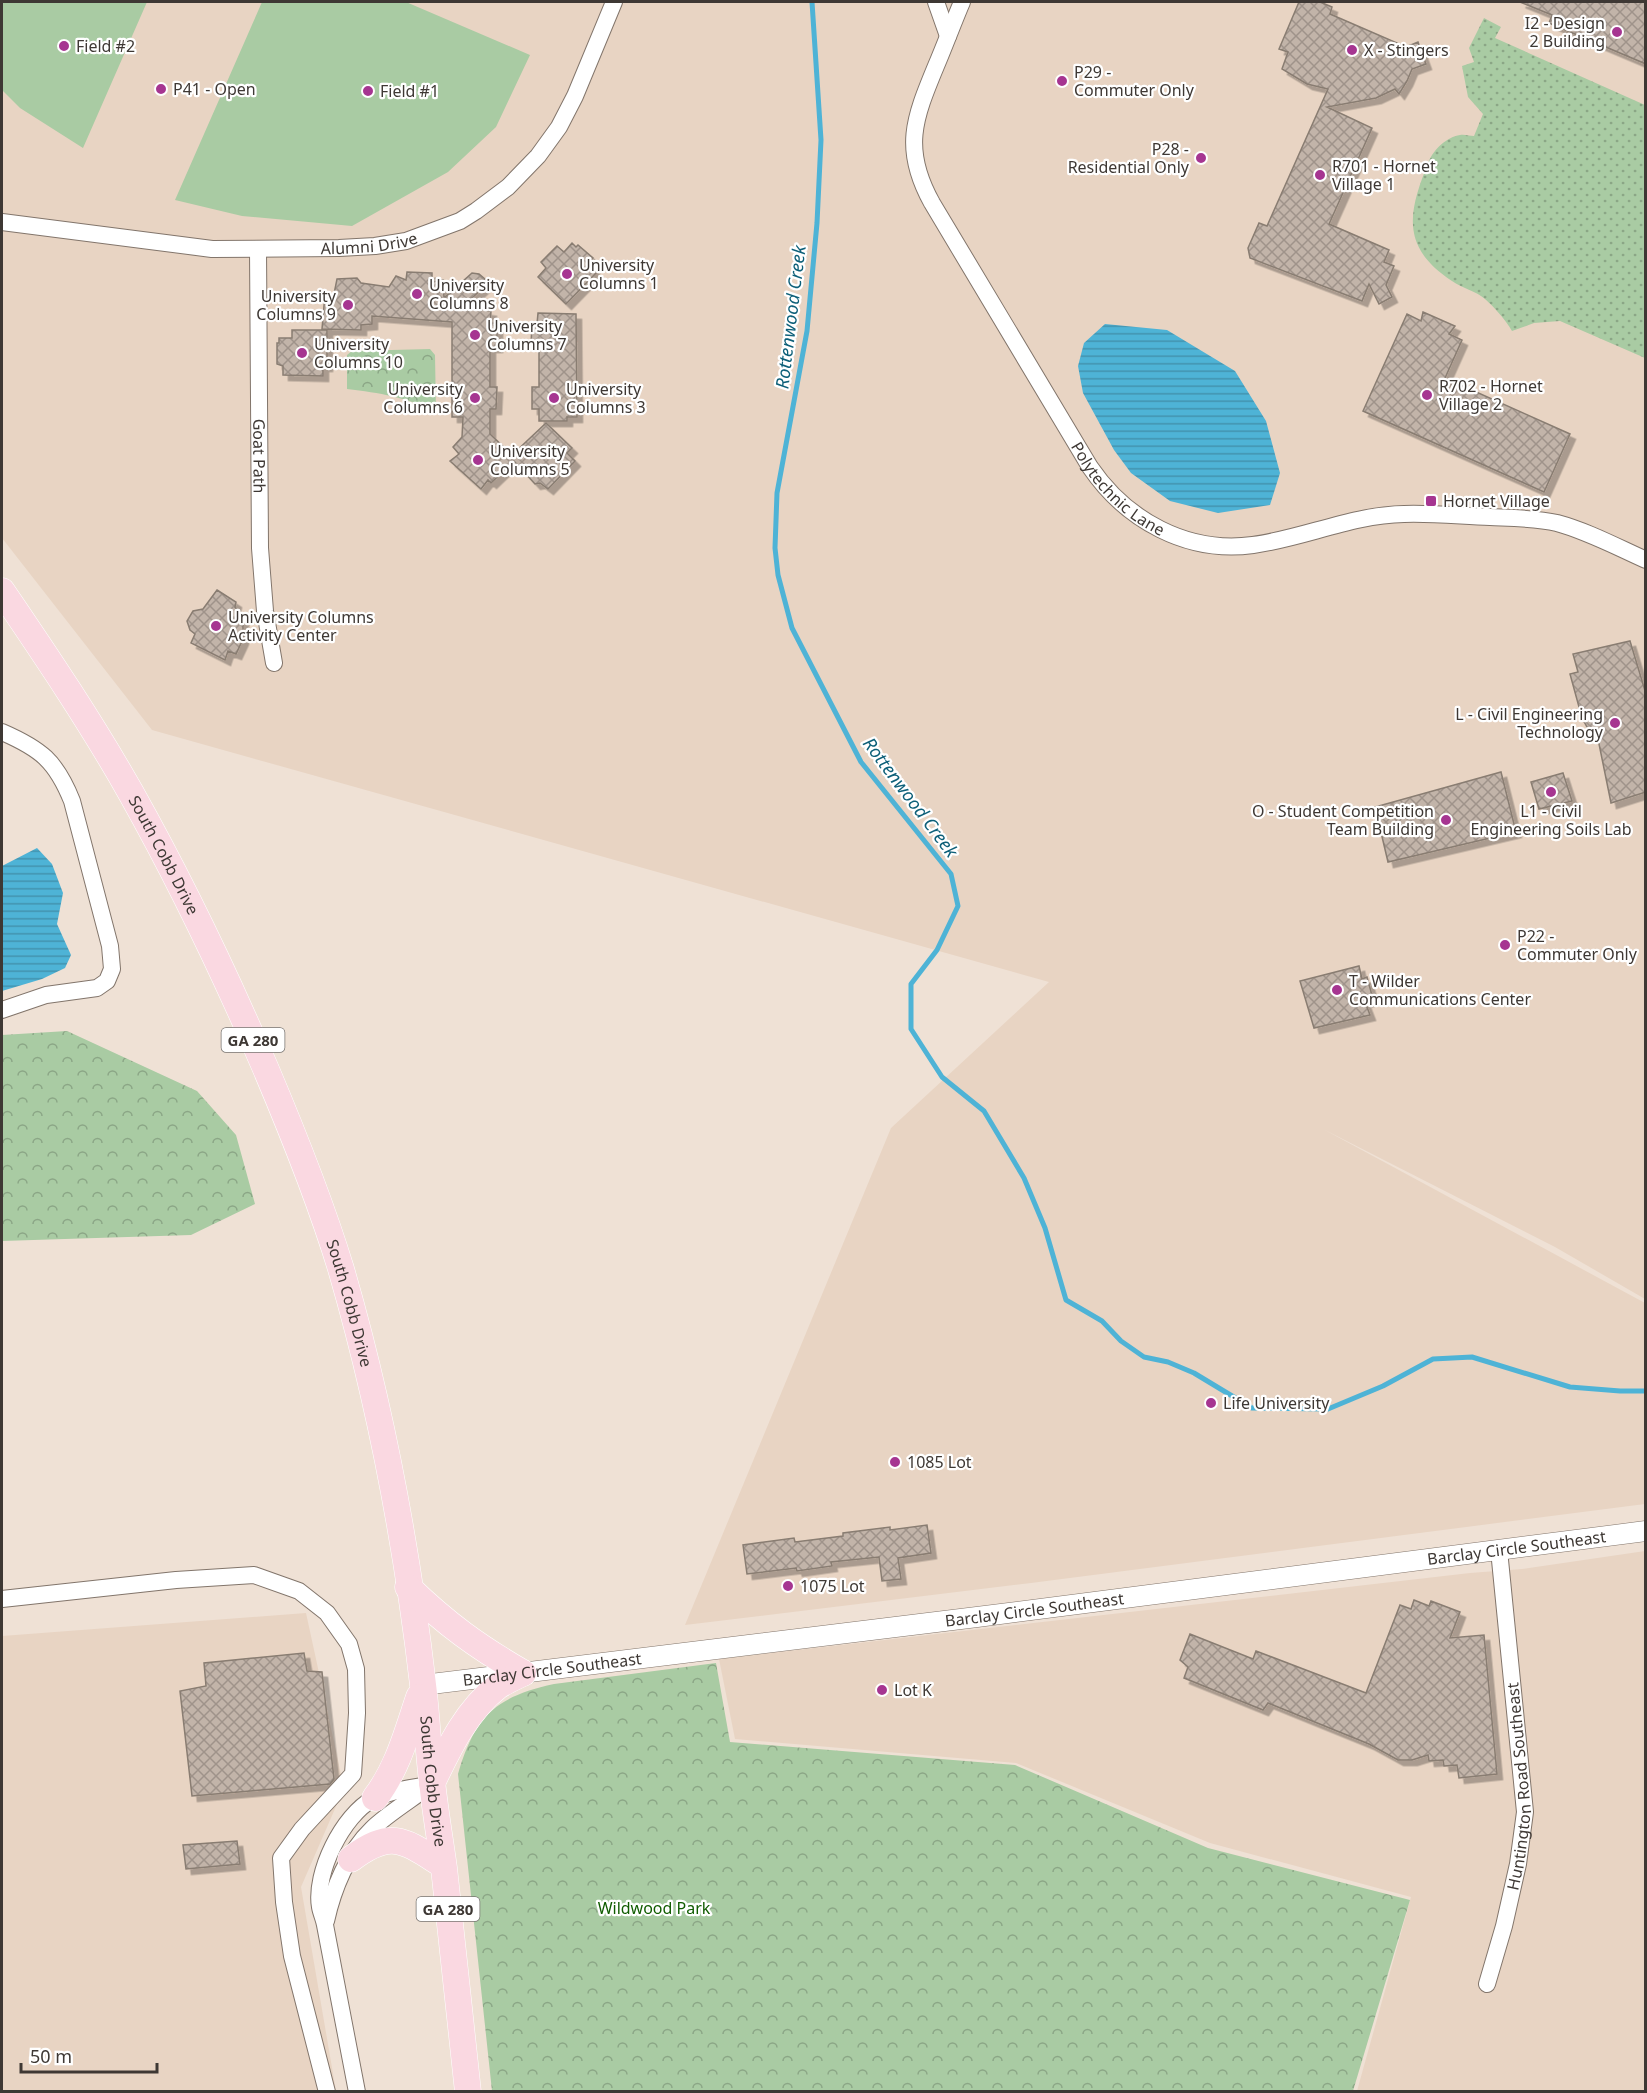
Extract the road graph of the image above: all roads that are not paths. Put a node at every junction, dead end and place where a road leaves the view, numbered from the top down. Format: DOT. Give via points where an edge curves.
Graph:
graph roads {
  1 [pos="614,2"];
  2 [pos="936,2"];
  3 [pos="962,2"];
  4 [pos="948,36"];
  5 [pos="2,222"];
  6 [pos="258,249"];
  7 [pos="1646,560"];
  8 [pos="2,591"];
  9 [pos="274,663"];
  10 [pos="2,732"];
  11 [pos="2,1010"];
  12 [pos="1646,1531"];
  13 [pos="1499,1550"];
  14 [pos="408,1587"];
  15 [pos="2,1599"];
  16 [pos="523,1672"];
  17 [pos="423,1685"];
  18 [pos="432,1784"];
  19 [pos="375,1798"];
  20 [pos="351,1858"];
  21 [pos="443,1865"];
  22 [pos="325,1925"];
  23 [pos="1487,1984"];
  24 [pos="327,2091"];
  25 [pos="357,2091"];
  26 [pos="468,2091"];
  1 -- 6 [label="street, Alumni Drive" via="559,127 538,156 491,201 460,220 406,241 351,247"];
  2 -- 4 [label="street"];
  3 -- 4 [label="street, Polytechnic Lane"];
  4 -- 7 [label="street, Polytechnic Lane" via="914,127 916,162 923,185 1090,467 1128,509 1179,537 1228,546 1251,545 1402,514 1536,520 1568,526"];
  5 -- 6 [label="street, Alumni Drive" via="195,247"];
  6 -- 9 [label="street, Goat Path" via="260,557"];
  8 -- 14 [label="main road, South Cobb Drive / GA 280" via="97,735 162,849 225,977 294,1138 334,1247 356,1324 390,1476"];
  10 -- 11 [label="street" via="30,745 51,762 64,780 110,946 112,969 107,981 97,988 46,995"];
  12 -- 13 [label="street, Barclay Circle Southeast"];
  13 -- 16 [label="street, Barclay Circle Southeast"];
  13 -- 23 [label="street, Huntington Road Southeast" via="1525,1812 1516,1875"];
  14 -- 16 [label="main road" via="457,1631"];
  14 -- 17 [label="main road, South Cobb Drive / GA 280"];
  15 -- 24 [label="street" via="254,1575 299,1591 327,1613 349,1644 356,1670 357,1713 352,1774 302,1828 281,1858 292,1956"];
  16 -- 17 [label="street, Barclay Circle Southeast"];
  16 -- 18 [label="main road" via="484,1698 453,1741"];
  17 -- 18 [label="main road, South Cobb Drive / GA 280"];
  17 -- 19 [label="main road" via="398,1758"];
  18 -- 19 [label="street"];
  18 -- 20 [label="street" via="373,1828"];
  18 -- 21 [label="main road, South Cobb Drive / GA 280"];
  19 -- 22 [label="street" via="348,1821 332,1850 321,1882 320,1906"];
  20 -- 21 [label="main road" via="373,1844 389,1840 409,1844"];
  20 -- 22 [label="street" via="334,1893"];
  21 -- 26 [label="main road, South Cobb Drive / GA 280"];
  22 -- 25 [label="street"];
}
